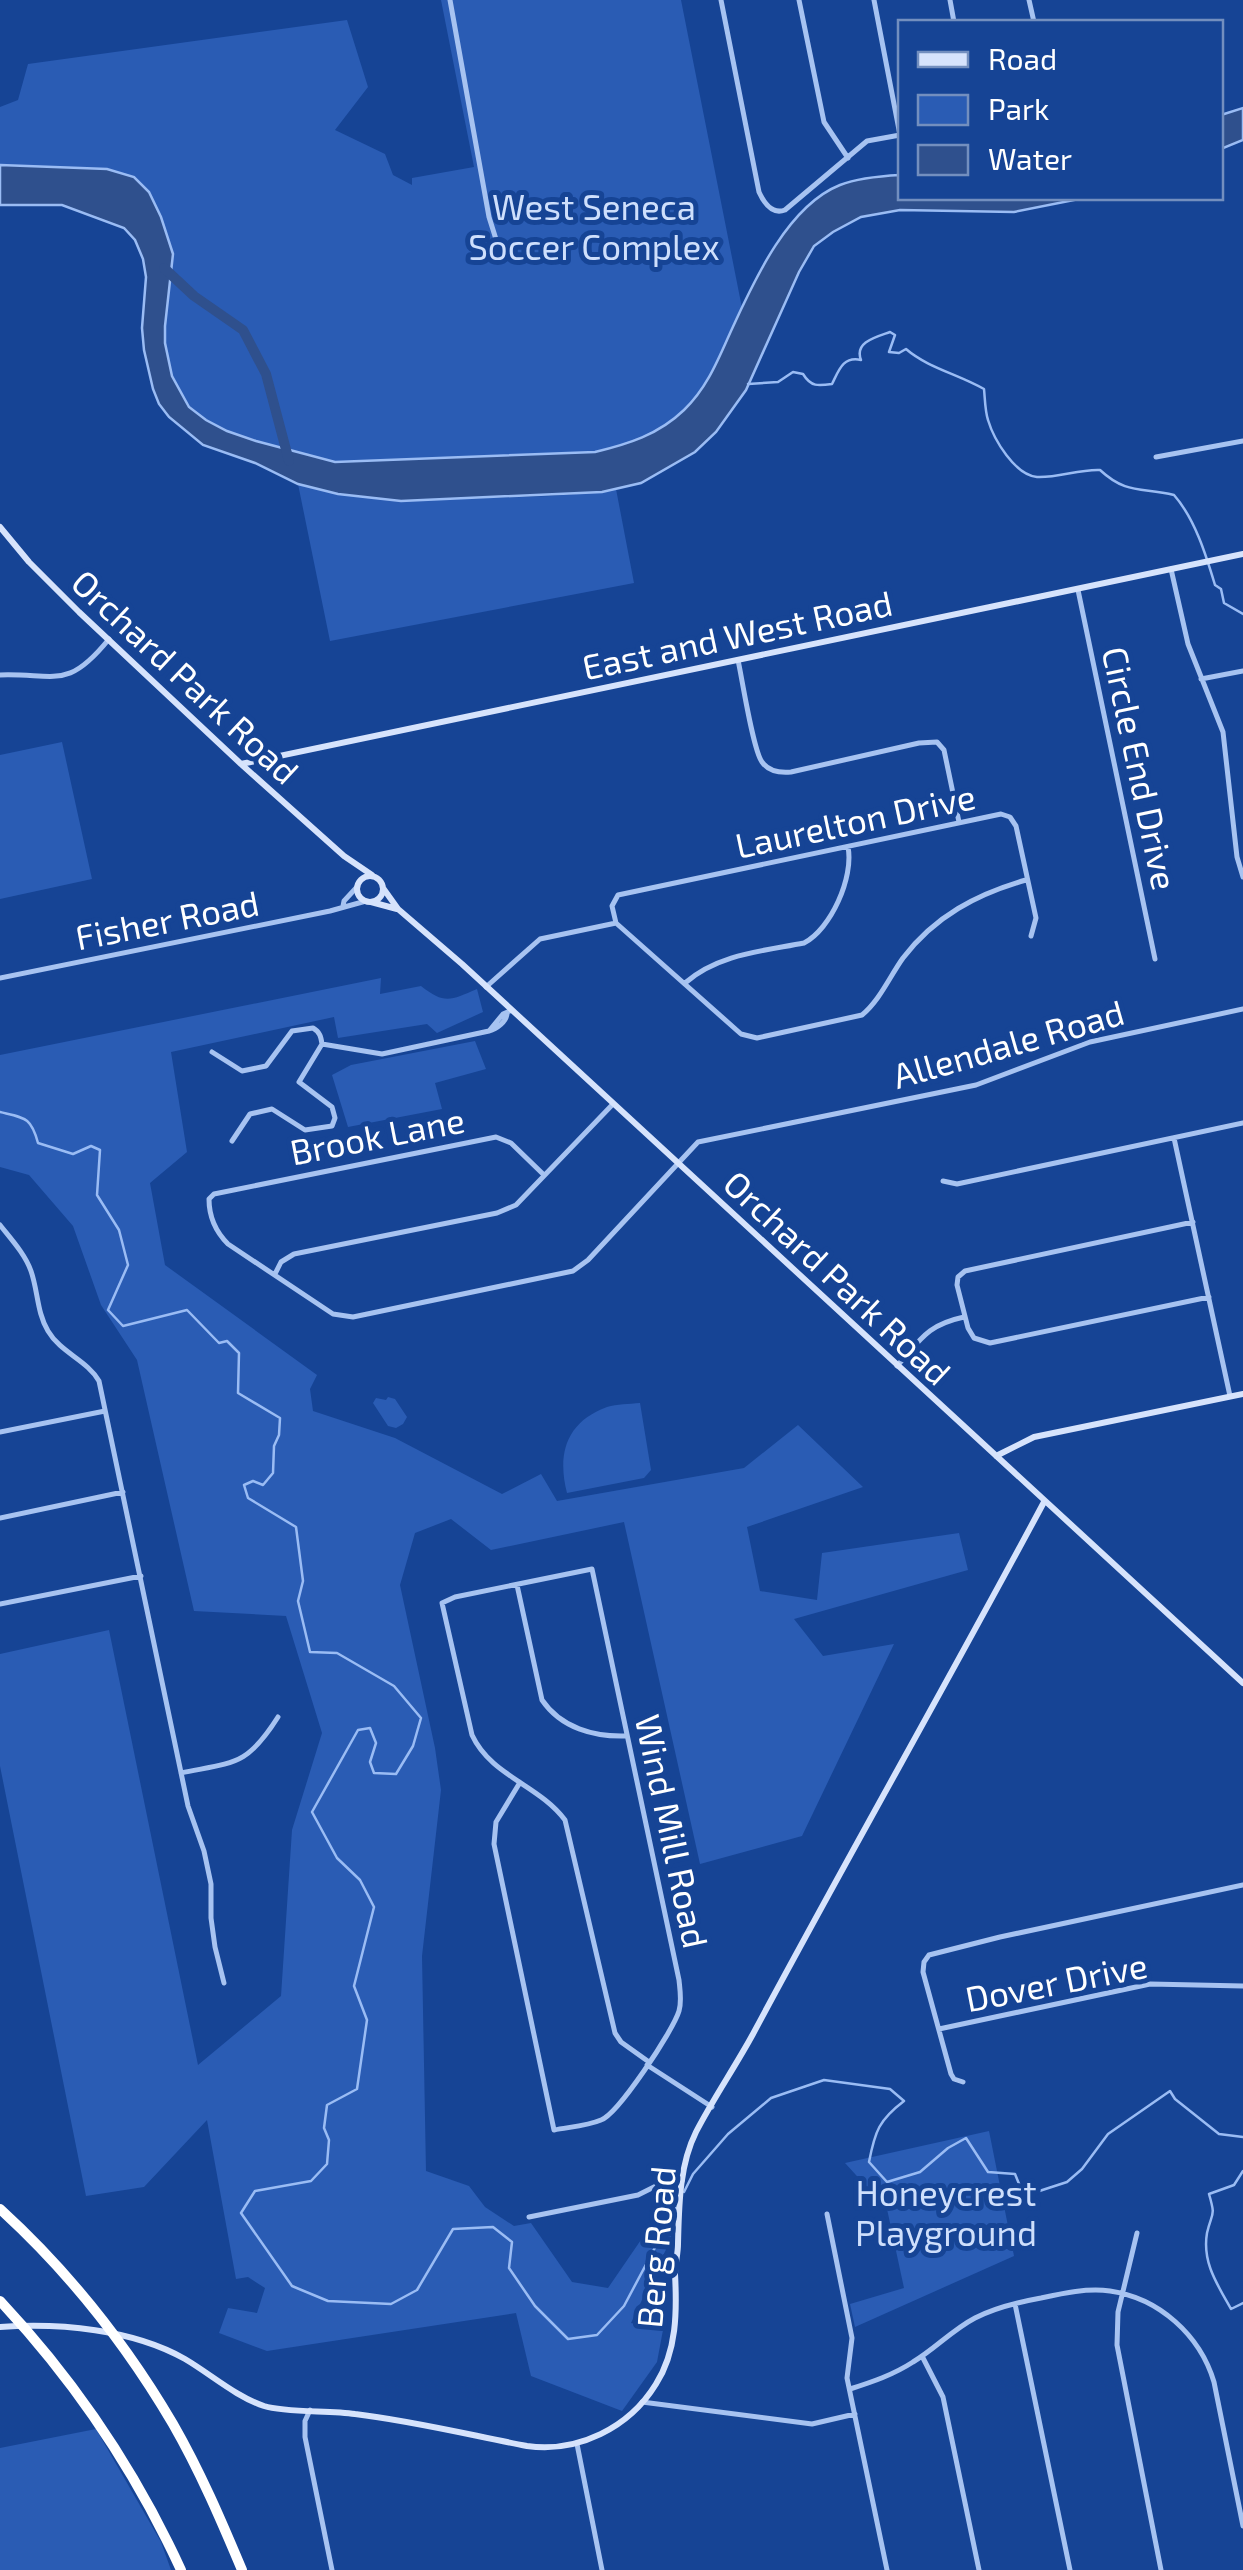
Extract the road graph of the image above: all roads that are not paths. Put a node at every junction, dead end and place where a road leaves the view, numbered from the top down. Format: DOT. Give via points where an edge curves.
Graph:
graph roads {
  1 [pos="450,0"];
  2 [pos="721,0"];
  3 [pos="799,0"];
  4 [pos="874,0"];
  5 [pos="898,125"];
  6 [pos="898,135"];
  7 [pos="848,158"];
  8 [pos="500,252"];
  9 [pos="1243,440"];
  10 [pos="1156,457"];
  11 [pos="0,527"];
  12 [pos="1243,554"];
  13 [pos="1171,569"];
  14 [pos="1078,588"];
  15 [pos="108,640"];
  16 [pos="738,660"];
  17 [pos="1243,671"];
  18 [pos="0,675"];
  19 [pos="1201,679"];
  20 [pos="241,764"];
  21 [pos="959,823"];
  22 [pos="848,847"];
  23 [pos="344,856"];
  24 [pos="372,875"];
  25 [pos="1243,877"];
  26 [pos="1028,880"];
  27 [pos="357,886"];
  28 [pos="383,888"];
  29 [pos="368,902"];
  30 [pos="344,906"];
  31 [pos="398,909"];
  32 [pos="616,923"];
  33 [pos="1031,936"];
  34 [pos="1155,959"];
  35 [pos="0,978"];
  36 [pos="685,983"];
  37 [pos="486,986"];
  38 [pos="1243,1009"];
  39 [pos="509,1012"];
  40 [pos="322,1044"];
  41 [pos="212,1052"];
  42 [pos="612,1104"];
  43 [pos="1243,1123"];
  44 [pos="1174,1138"];
  45 [pos="232,1141"];
  46 [pos="678,1163"];
  47 [pos="544,1175"];
  48 [pos="943,1182"];
  49 [pos="209,1199"];
  50 [pos="1192,1222"];
  51 [pos="0,1224"];
  52 [pos="274,1274"];
  53 [pos="1209,1297"];
  54 [pos="964,1317"];
  55 [pos="897,1366"];
  56 [pos="1243,1394"];
  57 [pos="1230,1396"];
  58 [pos="106,1410"];
  59 [pos="0,1432"];
  60 [pos="996,1456"];
  61 [pos="123,1492"];
  62 [pos="1044,1502"];
  63 [pos="0,1518"];
  64 [pos="141,1576"];
  65 [pos="517,1585"];
  66 [pos="0,1604"];
  67 [pos="1243,1683"];
  68 [pos="278,1717"];
  69 [pos="626,1736"];
  70 [pos="181,1772"];
  71 [pos="519,1784"];
  72 [pos="1243,1885"];
  73 [pos="224,1982"];
  74 [pos="1243,1986"];
  75 [pos="939,2029"];
  76 [pos="648,2064"];
  77 [pos="963,2082"];
  78 [pos="712,2107"];
  79 [pos="682,2181"];
  80 [pos="0,2209"];
  81 [pos="827,2214"];
  82 [pos="530,2217"];
  83 [pos="1136,2232"];
  84 [pos="1122,2294"];
  85 [pos="0,2301"];
  86 [pos="1014,2303"];
  87 [pos="0,2327"];
  88 [pos="922,2356"];
  89 [pos="850,2390"];
  90 [pos="642,2402"];
  91 [pos="310,2410"];
  92 [pos="855,2414"];
  93 [pos="577,2444"];
  94 [pos="1243,2526"];
  95 [pos="181,2570"];
  96 [pos="242,2570"];
  97 [pos="332,2570"];
  98 [pos="602,2570"];
  99 [pos="887,2570"];
  100 [pos="978,2570"];
  101 [pos="1070,2570"];
  102 [pos="1161,2570"];
  1 -- 8 [label="street"];
  2 -- 7 [label="street" via="759,192 772,210 786,210"];
  3 -- 7 [label="street" via="824,122"];
  4 -- 5 [label="street"];
  6 -- 7 [label="street" via="867,142"];
  9 -- 10 [label="street"];
  11 -- 15 [label="street, Orchard Park Road"];
  12 -- 13 [label="street, East and West Road"];
  13 -- 14 [label="street, East and West Road"];
  13 -- 19 [label="street"];
  14 -- 16 [label="street, East and West Road"];
  14 -- 34 [label="street, Circle End Drive"];
  15 -- 18 [label="street" via="87,664 62,676"];
  15 -- 20 [label="street, Orchard Park Road"];
  16 -- 20 [label="street, East and West Road"];
  16 -- 21 [label="street" via="766,767 790,772 936,742 944,750"];
  17 -- 19 [label="street"];
  19 -- 25 [label="street" via="1225,745"];
  20 -- 23 [label="street, Orchard Park Road"];
  21 -- 22 [label="street, Laurelton Drive"];
  21 -- 26 [label="street, Laurelton Drive" via="1010,816"];
  22 -- 32 [label="street, Laurelton Drive" via="618,895 612,906"];
  22 -- 36 [label="street" via="846,885 814,937 723,960"];
  23 -- 24 [label="street, Orchard Park Road"];
  23 -- 27 [label="street, Orchard Park Road"];
  24 -- 27 [label="street"];
  24 -- 28 [label="street"];
  26 -- 33 [label="street, Laurelton Drive" via="1036,918"];
  26 -- 36 [label="street" via="984,894 938,921 859,1016 751,1038"];
  27 -- 29 [label="street"];
  27 -- 30 [label="street"];
  28 -- 29 [label="street"];
  28 -- 31 [label="street, Orchard Park Road"];
  29 -- 30 [label="street, Fisher Road"];
  29 -- 31 [label="street, Orchard Park Road"];
  30 -- 35 [label="street, Fisher Road"];
  31 -- 37 [label="street, Orchard Park Road"];
  32 -- 36 [label="street"];
  32 -- 37 [label="street" via="540,939"];
  37 -- 39 [label="street, Orchard Park Road"];
  38 -- 46 [label="street, Allendale Road" via="1090,1042 976,1085 698,1142"];
  39 -- 40 [label="street" via="490,1030 382,1054"];
  39 -- 42 [label="street, Orchard Park Road"];
  40 -- 41 [label="street" via="313,1028 292,1031 266,1066 242,1070"];
  40 -- 45 [label="street" via="298,1082 332,1107 332,1126 305,1130 272,1109 250,1114"];
  42 -- 46 [label="street, Orchard Park Road"];
  42 -- 47 [label="street"];
  43 -- 44 [label="street"];
  44 -- 48 [label="street"];
  44 -- 50 [label="street"];
  46 -- 52 [label="street, Allendale Road" via="573,1271 353,1317 333,1314"];
  46 -- 55 [label="street, Orchard Park Road"];
  47 -- 49 [label="street, Brook Lane" via="496,1137"];
  47 -- 52 [label="street" via="497,1213 294,1254"];
  49 -- 52 [label="street, Allendale Road" via="219,1235"];
  50 -- 53 [label="street"];
  50 -- 54 [label="street" via="965,1271 957,1281"];
  51 -- 58 [label="street" via="29,1264 49,1333 97,1376"];
  53 -- 54 [label="street" via="990,1343 974,1338"];
  53 -- 57 [label="street"];
  54 -- 55 [label="street" via="929,1330"];
  55 -- 60 [label="street, Orchard Park Road"];
  56 -- 57 [label="street"];
  57 -- 60 [label="street" via="1034,1437"];
  58 -- 59 [label="street"];
  58 -- 61 [label="street"];
  60 -- 62 [label="street, Orchard Park Road"];
  61 -- 63 [label="street"];
  61 -- 64 [label="street"];
  62 -- 67 [label="street, Orchard Park Road"];
  62 -- 78 [label="street, Berg Road"];
  64 -- 66 [label="street"];
  64 -- 70 [label="street"];
  65 -- 69 [label="street" via="542,1700 586,1732"];
  65 -- 69 [label="street, Wind Mill Road" via="592,1570"];
  65 -- 71 [label="street" via="442,1604 478,1750"];
  68 -- 70 [label="street" via="241,1759"];
  69 -- 76 [label="street, Wind Mill Road" via="680,2002"];
  70 -- 73 [label="street" via="204,1850"];
  71 -- 76 [label="street" via="564,1820 615,2033"];
  71 -- 76 [label="street, Wind Mill Road" via="496,1822 494,1844 554,2130 604,2120"];
  72 -- 75 [label="street" via="934,1952 923,1968"];
  74 -- 75 [label="street, Dover Drive" via="1150,1984"];
  75 -- 77 [label="street" via="951,2074"];
  76 -- 78 [label="street"];
  78 -- 79 [label="street, Berg Road" via="695,2134"];
  79 -- 82 [label="street"];
  79 -- 90 [label="street, Berg Road" via="675,2330 662,2374"];
  80 -- 96 [label="highway" via="84,2298 152,2389"];
  81 -- 89 [label="street" via="852,2338"];
  83 -- 84 [label="street"];
  84 -- 86 [label="street" via="1084,2290"];
  84 -- 94 [label="street" via="1174,2320 1206,2363"];
  84 -- 102 [label="street" via="1119,2366"];
  85 -- 95 [label="highway" via="52,2359 116,2449"];
  86 -- 88 [label="street" via="965,2323"];
  86 -- 101 [label="street"];
  87 -- 91 [label="street, Berg Road" via="132,2340 183,2358 266,2407"];
  88 -- 89 [label="street"];
  88 -- 100 [label="street" via="943,2397"];
  89 -- 92 [label="street"];
  90 -- 92 [label="street" via="812,2424"];
  90 -- 93 [label="street, Berg Road"];
  91 -- 93 [label="street, Berg Road" via="546,2449"];
  91 -- 97 [label="street" via="305,2437"];
  92 -- 99 [label="street"];
  93 -- 98 [label="street"];
}
